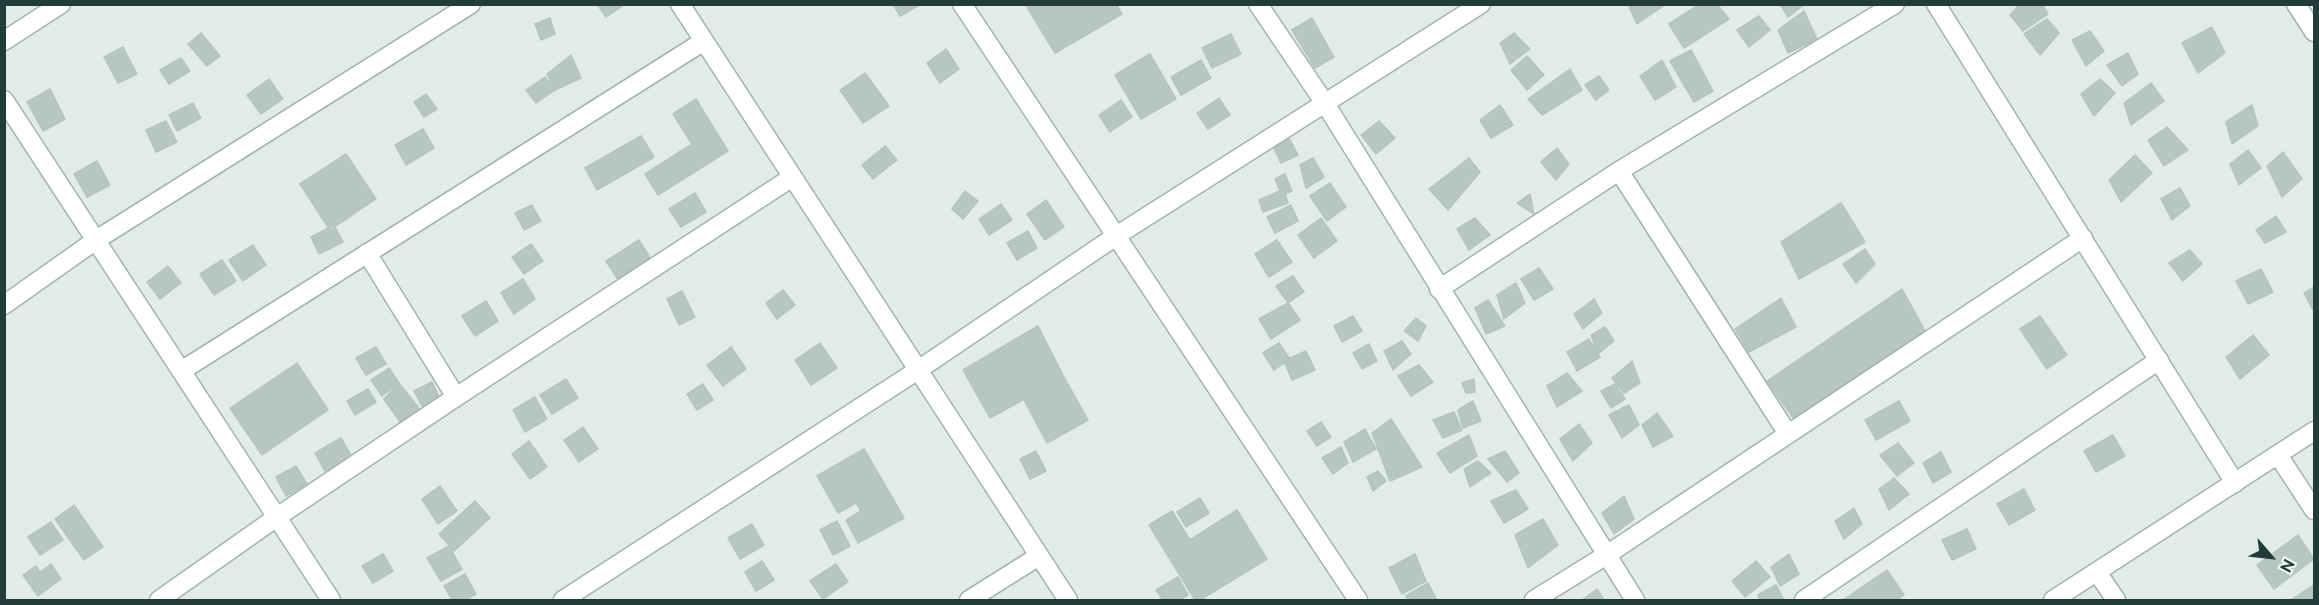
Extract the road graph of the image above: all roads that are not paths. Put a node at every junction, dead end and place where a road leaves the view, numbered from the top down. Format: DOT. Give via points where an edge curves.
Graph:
graph roads {
  1 [pos="61,4"];
  2 [pos="471,4"];
  3 [pos="680,4"];
  4 [pos="962,4"];
  5 [pos="1258,4"];
  6 [pos="1481,4"];
  7 [pos="1895,4"];
  8 [pos="1936,4"];
  9 [pos="2296,4"];
  10 [pos="2314,32"];
  11 [pos="4,41"];
  12 [pos="704,41"];
  13 [pos="4,100"];
  14 [pos="1326,105"];
  15 [pos="1619,171"];
  16 [pos="791,178"];
  17 [pos="1116,236"];
  18 [pos="2083,238"];
  19 [pos="96,240"];
  20 [pos="367,253"];
  21 [pos="1439,289"];
  22 [pos="4,305"];
  23 [pos="2159,360"];
  24 [pos="918,370"];
  25 [pos="181,371"];
  26 [pos="456,397"];
  27 [pos="2314,431"];
  28 [pos="1788,434"];
  29 [pos="2278,455"];
  30 [pos="2235,483"];
  31 [pos="2314,510"];
  32 [pos="277,517"];
  33 [pos="1608,554"];
  34 [pos="1039,556"];
  35 [pos="2097,572"];
  36 [pos="159,600"];
  37 [pos="332,600"];
  38 [pos="563,600"];
  39 [pos="969,600"];
  40 [pos="1068,600"];
  41 [pos="1358,600"];
  42 [pos="1534,600"];
  43 [pos="1635,600"];
  44 [pos="1804,600"];
  45 [pos="2053,600"];
  46 [pos="2116,600"];
  1 -- 11 [label="street"];
  2 -- 19 [label="street"];
  3 -- 12 [label="street"];
  4 -- 17 [label="street"];
  5 -- 14 [label="street"];
  6 -- 14 [label="street"];
  7 -- 15 [label="street"];
  8 -- 18 [label="street"];
  9 -- 10 [label="street"];
  12 -- 16 [label="street"];
  12 -- 20 [label="street"];
  13 -- 19 [label="street"];
  14 -- 17 [label="street"];
  14 -- 21 [label="street"];
  15 -- 21 [label="street"];
  15 -- 28 [label="street"];
  16 -- 24 [label="street"];
  16 -- 26 [label="street"];
  17 -- 24 [label="street"];
  17 -- 41 [label="street"];
  18 -- 23 [label="street"];
  18 -- 28 [label="street"];
  19 -- 22 [label="street"];
  19 -- 25 [label="street"];
  20 -- 25 [label="street"];
  20 -- 26 [label="street"];
  21 -- 33 [label="street"];
  23 -- 30 [label="street"];
  23 -- 44 [label="street"];
  24 -- 34 [label="street"];
  24 -- 38 [label="street"];
  25 -- 32 [label="street"];
  26 -- 32 [label="street"];
  27 -- 29 [label="street"];
  28 -- 33 [label="street"];
  29 -- 30 [label="street"];
  29 -- 31 [label="street"];
  30 -- 35 [label="street"];
  32 -- 36 [label="street"];
  32 -- 37 [label="street"];
  33 -- 42 [label="street"];
  33 -- 43 [label="street"];
  34 -- 39 [label="street"];
  34 -- 40 [label="street"];
  35 -- 45 [label="street"];
  35 -- 46 [label="street"];
}
